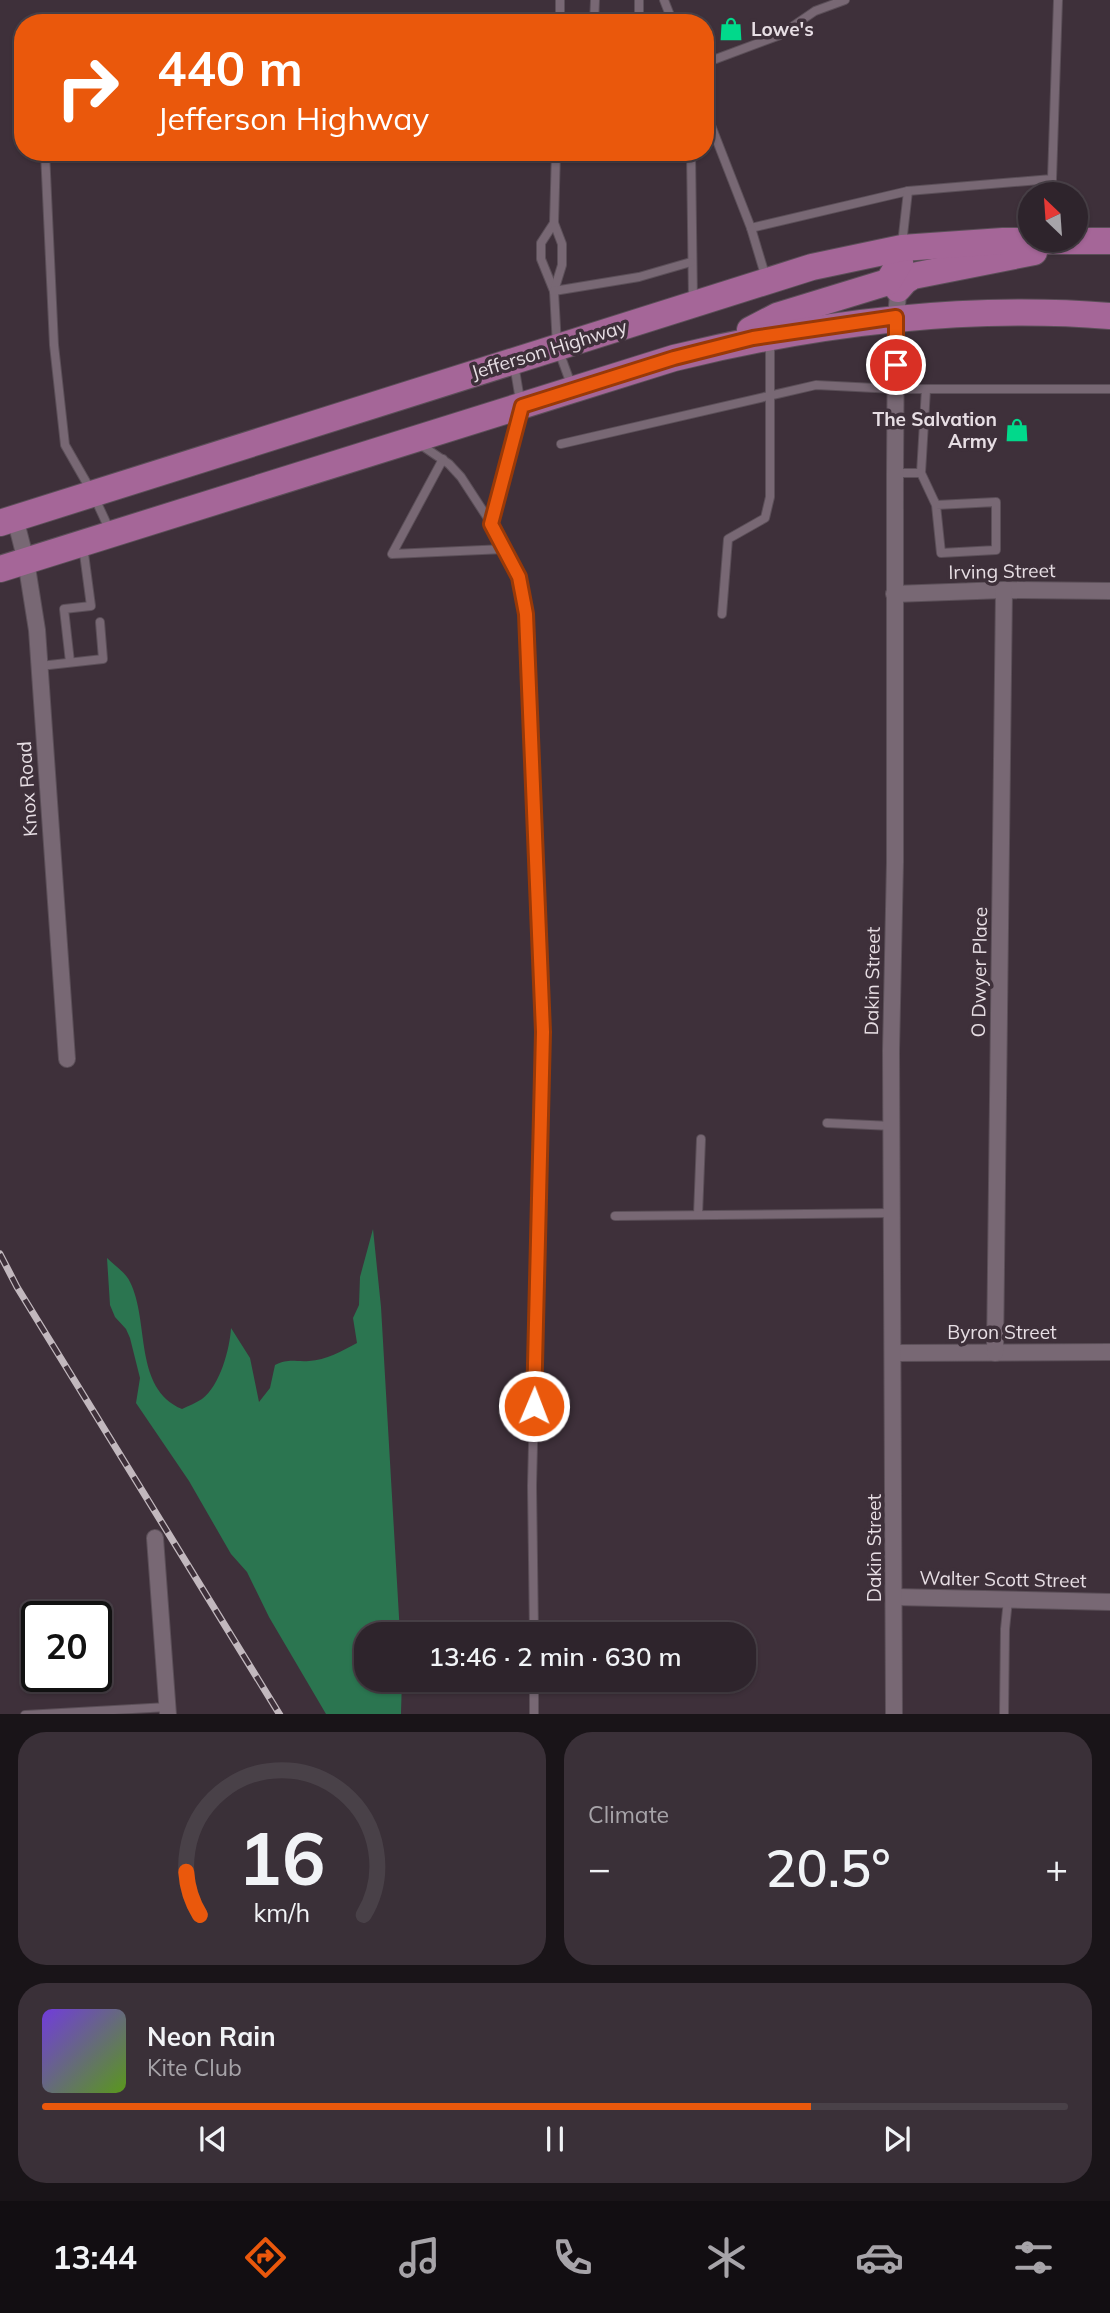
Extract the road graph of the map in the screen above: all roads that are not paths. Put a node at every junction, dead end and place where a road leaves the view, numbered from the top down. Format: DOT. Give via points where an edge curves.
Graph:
graph roads {
  1 [pos="845,0"];
  2 [pos="1058,0"];
  3 [pos="714,60"];
  4 [pos="714,133"];
  5 [pos="45,161"];
  6 [pos="556,161"];
  7 [pos="691,161"];
  8 [pos="1052,179"];
  9 [pos="1052,182"];
  10 [pos="908,191"];
  11 [pos="554,222"];
  12 [pos="751,228"];
  13 [pos="1018,241"];
  14 [pos="1088,241"];
  15 [pos="1110,241"];
  16 [pos="1033,252"];
  17 [pos="901,255"];
  18 [pos="691,262"];
  19 [pos="767,281"];
  20 [pos="898,289"];
  21 [pos="554,291"];
  22 [pos="693,304"];
  23 [pos="1110,316"];
  24 [pos="896,317"];
  25 [pos="770,335"];
  26 [pos="735,342"];
  27 [pos="557,346"];
  28 [pos="514,360"];
  29 [pos="895,389"];
  30 [pos="926,389"];
  31 [pos="1110,389"];
  32 [pos="573,390"];
  33 [pos="770,395"];
  34 [pos="522,406"];
  35 [pos="413,439"];
  36 [pos="561,444"];
  37 [pos="443,460"];
  38 [pos="895,473"];
  39 [pos="921,473"];
  40 [pos="93,494"];
  41 [pos="936,505"];
  42 [pos="7,521"];
  43 [pos="491,524"];
  44 [pos="111,534"];
  45 [pos="82,543"];
  46 [pos="505,549"];
  47 [pos="26,561"];
  48 [pos="0,569"];
  49 [pos="1004,590"];
  50 [pos="1110,591"];
  51 [pos="894,594"];
  52 [pos="722,614"];
  53 [pos="100,622"];
  54 [pos="69,662"];
  55 [pos="40,666"];
  56 [pos="67,1059"];
  57 [pos="827,1123"];
  58 [pos="892,1126"];
  59 [pos="701,1139"];
  60 [pos="893,1213"];
  61 [pos="698,1215"];
  62 [pos="615,1216"];
  63 [pos="1110,1352"];
  64 [pos="894,1353"];
  65 [pos="995,1353"];
  66 [pos="155,1538"];
  67 [pos="895,1597"];
  68 [pos="1008,1600"];
  69 [pos="1110,1602"];
  70 [pos="534,1622"];
  71 [pos="534,1692"];
  72 [pos="168,1711"];
  73 [pos="24,1714"];
  74 [pos="534,1714"];
  75 [pos="894,1714"];
  76 [pos="1004,1714"];
  1 -- 3 [label="lane" via="815,11 780,35"];
  2 -- 8 [label="lane"];
  4 -- 12 [label="lane"];
  5 -- 40 [label="lane" via="54,345 65,445"];
  6 -- 11 [label="lane"];
  7 -- 18 [label="lane"];
  8 -- 9 [label="lane"];
  8 -- 10 [label="lane"];
  10 -- 12 [label="lane"];
  10 -- 17 [label="lane"];
  11 -- 21 [label="lane" via="562,244 562,265"];
  11 -- 21 [label="lane" via="541,243 541,259"];
  12 -- 19 [label="lane"];
  13 -- 17 [label="main road, Jefferson Highway"];
  14 -- 15 [label="main road, Jefferson Highway"];
  16 -- 20 [label="main road" via="913,276"];
  17 -- 19 [label="main road, Jefferson Highway" via="813,267"];
  17 -- 20 [label="street, Dakin Street"];
  17 -- 26 [label="main road" via="888,282 777,316"];
  18 -- 21 [label="lane" via="639,277"];
  18 -- 22 [label="lane"];
  19 -- 22 [label="main road, Jefferson Highway"];
  20 -- 24 [label="street, Dakin Street"];
  21 -- 27 [label="lane"];
  22 -- 27 [label="main road, Jefferson Highway"];
  23 -- 24 [label="main road"];
  24 -- 25 [label="main road"];
  24 -- 29 [label="street, Dakin Street"];
  25 -- 26 [label="main road"];
  25 -- 33 [label="lane"];
  26 -- 32 [label="main road"];
  27 -- 28 [label="main road, Jefferson Highway"];
  27 -- 32 [label="lane"];
  28 -- 34 [label="lane"];
  28 -- 40 [label="main road, Jefferson Highway"];
  29 -- 30 [label="lane"];
  29 -- 33 [label="lane" via="816,385"];
  29 -- 38 [label="street, Dakin Street"];
  30 -- 31 [label="lane"];
  30 -- 39 [label="lane"];
  32 -- 34 [label="main road"];
  33 -- 36 [label="lane"];
  33 -- 52 [label="lane" via="770,497 765,518 728,539"];
  34 -- 35 [label="main road"];
  34 -- 43 [label="lane"];
  35 -- 37 [label="lane"];
  35 -- 44 [label="main road"];
  37 -- 43 [label="lane" via="461,477"];
  37 -- 46 [label="lane" via="392,554"];
  38 -- 39 [label="lane"];
  38 -- 51 [label="street, Dakin Street"];
  39 -- 41 [label="lane"];
  40 -- 42 [label="main road, Jefferson Highway"];
  40 -- 44 [label="lane"];
  41 -- 41 [label="lane" via="941,553 996,550 996,502"];
  42 -- 47 [label="street, Knox Road"];
  43 -- 46 [label="lane"];
  44 -- 45 [label="main road"];
  45 -- 47 [label="main road"];
  45 -- 54 [label="lane" via="92,606 64,609"];
  46 -- 70 [label="lane" via="519,577 526,614 543,1032 532,1472"];
  47 -- 48 [label="main road"];
  47 -- 55 [label="street, Knox Road"];
  49 -- 50 [label="street, Irving Street"];
  49 -- 51 [label="street, Irving Street"];
  49 -- 65 [label="street, O Dwyer Place"];
  51 -- 58 [label="street, Dakin Street"];
  53 -- 54 [label="lane" via="103,659"];
  54 -- 55 [label="lane"];
  55 -- 56 [label="street, Knox Road"];
  57 -- 58 [label="lane"];
  58 -- 60 [label="street, Dakin Street"];
  59 -- 61 [label="lane"];
  60 -- 61 [label="lane"];
  60 -- 64 [label="street, Dakin Street"];
  61 -- 62 [label="lane"];
  63 -- 65 [label="street, Byron Street"];
  64 -- 65 [label="street, Byron Street"];
  64 -- 67 [label="street, Dakin Street"];
  66 -- 72 [label="street"];
  67 -- 68 [label="street, Walter Scott Street"];
  67 -- 75 [label="street, Dakin Street"];
  68 -- 69 [label="street, Walter Scott Street"];
  68 -- 76 [label="lane"];
  71 -- 74 [label="lane"];
  72 -- 73 [label="lane"];
}
